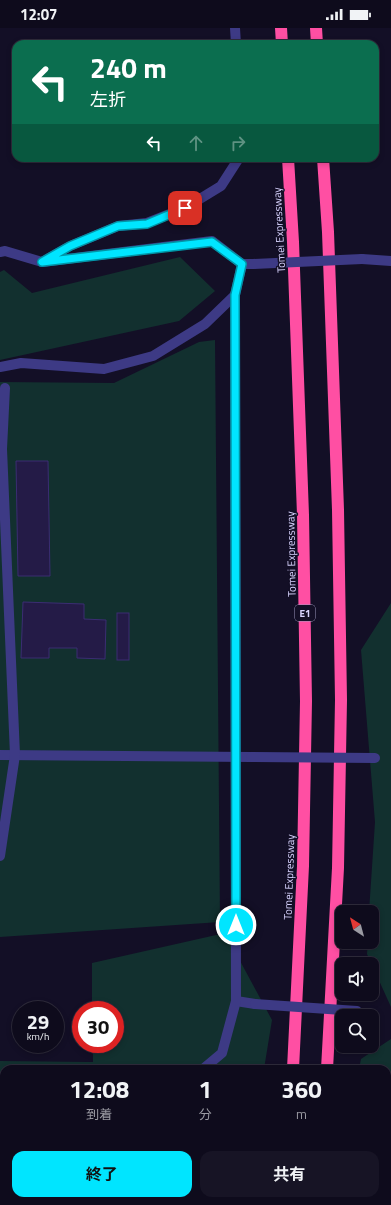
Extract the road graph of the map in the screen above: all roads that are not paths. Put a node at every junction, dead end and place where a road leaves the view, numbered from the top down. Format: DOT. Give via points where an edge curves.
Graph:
graph roads {
  1 [pos="235,28"];
  2 [pos="281,28"];
  3 [pos="316,28"];
  4 [pos="236,40"];
  5 [pos="282,40"];
  6 [pos="317,40"];
  7 [pos="236,162"];
  8 [pos="288,162"];
  9 [pos="324,162"];
  10 [pos="0,252"];
  11 [pos="391,260"];
  12 [pos="42,262"];
  13 [pos="242,264"];
  14 [pos="235,295"];
  15 [pos="0,367"];
  16 [pos="5,388"];
  17 [pos="0,755"];
  18 [pos="15,755"];
  19 [pos="236,757"];
  20 [pos="375,758"];
  21 [pos="0,856"];
  22 [pos="236,1001"];
  23 [pos="335,1009"];
  24 [pos="208,1065"];
  25 [pos="293,1065"];
  26 [pos="327,1065"];
  1 -- 4 [label="street"];
  2 -- 5 [label="highway"];
  3 -- 6 [label="highway"];
  7 -- 12 [label="street" via="221,186 185,208 147,224 118,226 70,246"];
  8 -- 25 [label="highway, Tomei Expressway / E1" via="303,515 306,701 303,866"];
  9 -- 26 [label="highway" via="338,510 340,700 338,868"];
  10 -- 12 [label="street" via="5,251"];
  11 -- 13 [label="street, bridge"];
  12 -- 13 [label="street" via="212,242"];
  13 -- 14 [label="street"];
  14 -- 15 [label="street" via="205,324 153,356 104,369 21,363"];
  14 -- 19 [label="street"];
  16 -- 18 [label="street" via="2,449"];
  17 -- 18 [label="street"];
  18 -- 19 [label="street"];
  18 -- 21 [label="street"];
  19 -- 20 [label="street, bridge"];
  19 -- 22 [label="street"];
  22 -- 23 [label="street, bridge"];
  22 -- 24 [label="street" via="222,1053"];
}
